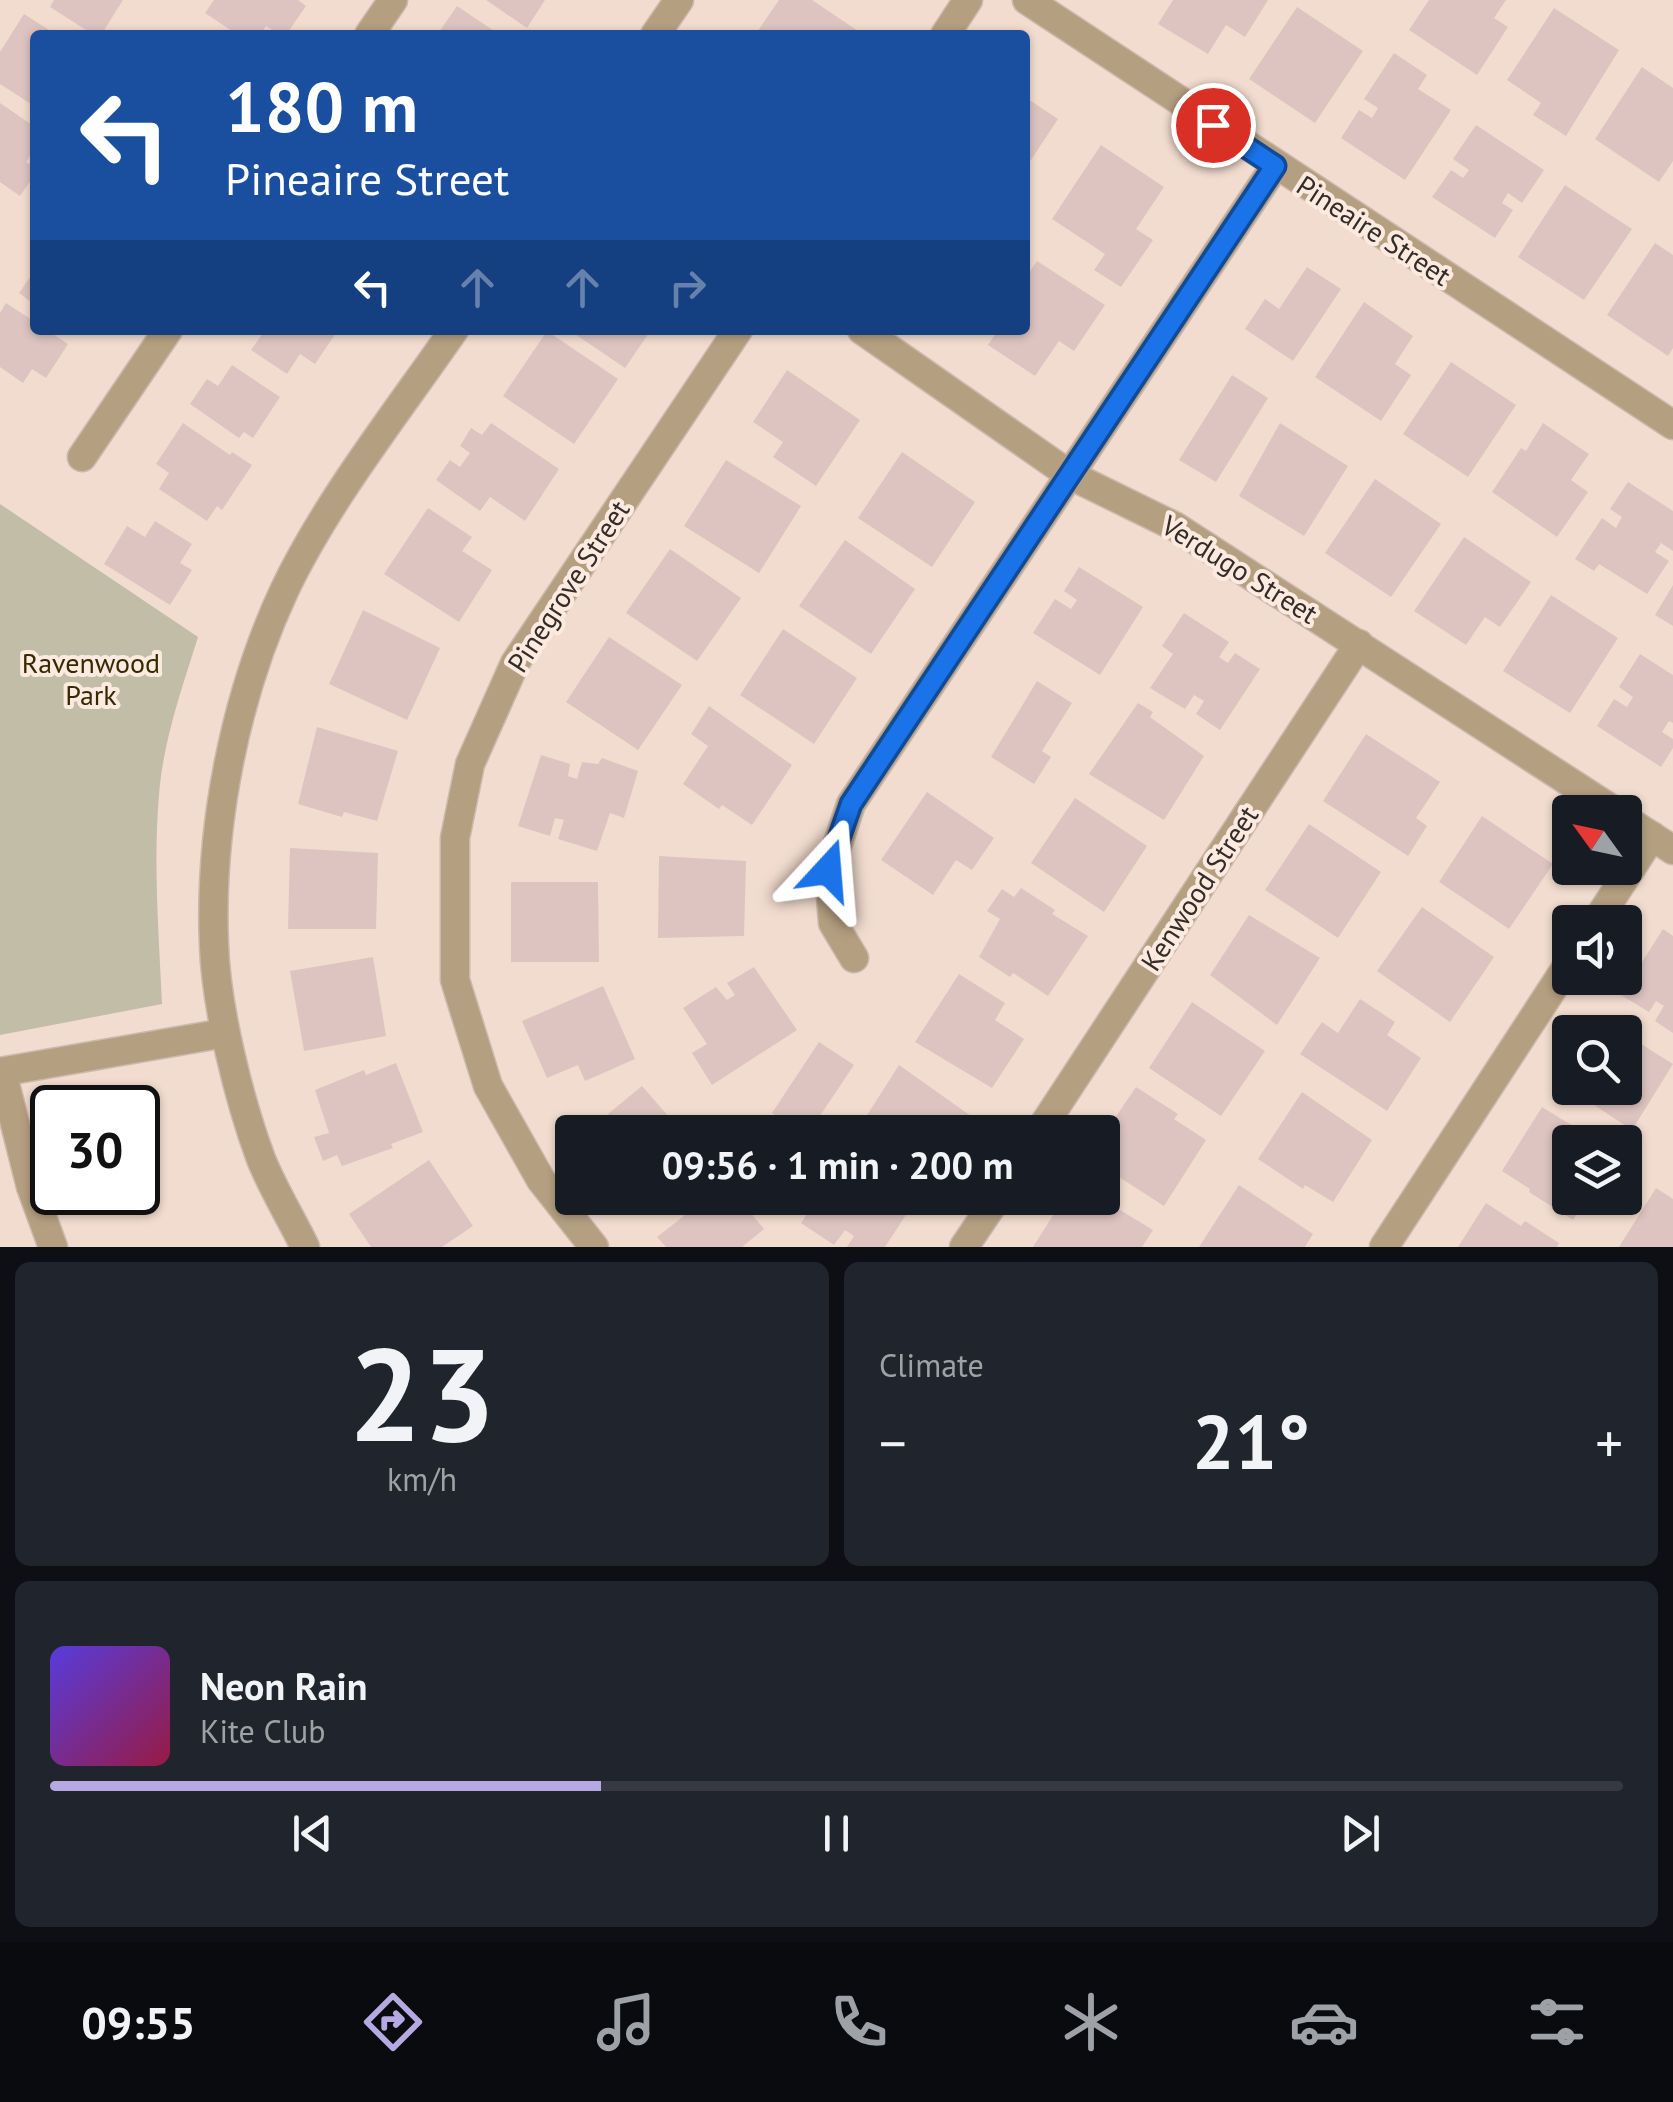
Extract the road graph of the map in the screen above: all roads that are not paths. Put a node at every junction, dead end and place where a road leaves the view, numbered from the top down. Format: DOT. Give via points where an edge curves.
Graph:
graph roads {
  1 [pos="393,0"];
  2 [pos="679,0"];
  3 [pos="968,0"];
  4 [pos="1026,0"];
  5 [pos="372,30"];
  6 [pos="658,30"];
  7 [pos="948,30"];
  8 [pos="1275,166"];
  9 [pos="165,335"];
  10 [pos="451,335"];
  11 [pos="735,335"];
  12 [pos="869,335"];
  13 [pos="1673,425"];
  14 [pos="82,457"];
  15 [pos="1070,475"];
  16 [pos="1358,644"];
  17 [pos="1590,795"];
  18 [pos="1662,843"];
  19 [pos="1610,905"];
  20 [pos="854,958"];
  21 [pos="1552,990"];
  22 [pos="225,1032"];
  23 [pos="1,1072"];
  24 [pos="1050,1115"];
  25 [pos="985,1215"];
  26 [pos="53,1247"];
  27 [pos="305,1247"];
  28 [pos="594,1247"];
  29 [pos="964,1247"];
  30 [pos="1384,1247"];
  1 -- 5 [label="street"];
  2 -- 6 [label="street"];
  3 -- 7 [label="street"];
  4 -- 8 [label="street, Pineaire Street"];
  8 -- 13 [label="street, Pineaire Street"];
  8 -- 15 [label="street"];
  9 -- 14 [label="street"];
  10 -- 22 [label="street" via="316,532 284,592 236,723 214,867 214,947"];
  11 -- 28 [label="street, Pinegrove Street" via="515,663 470,764 454,838 455,980 488,1086 542,1180"];
  12 -- 15 [label="street, Verdugo Street"];
  15 -- 16 [label="street, Verdugo Street" via="1176,527"];
  15 -- 20 [label="street" via="851,804 828,870 833,922"];
  16 -- 17 [label="street, Verdugo Street"];
  16 -- 24 [label="street, Kenwood Street"];
  18 -- 19 [label="street"];
  21 -- 30 [label="street"];
  22 -- 23 [label="street"];
  22 -- 27 [label="street" via="262,1160"];
  23 -- 26 [label="street"];
  25 -- 29 [label="street"];
}
